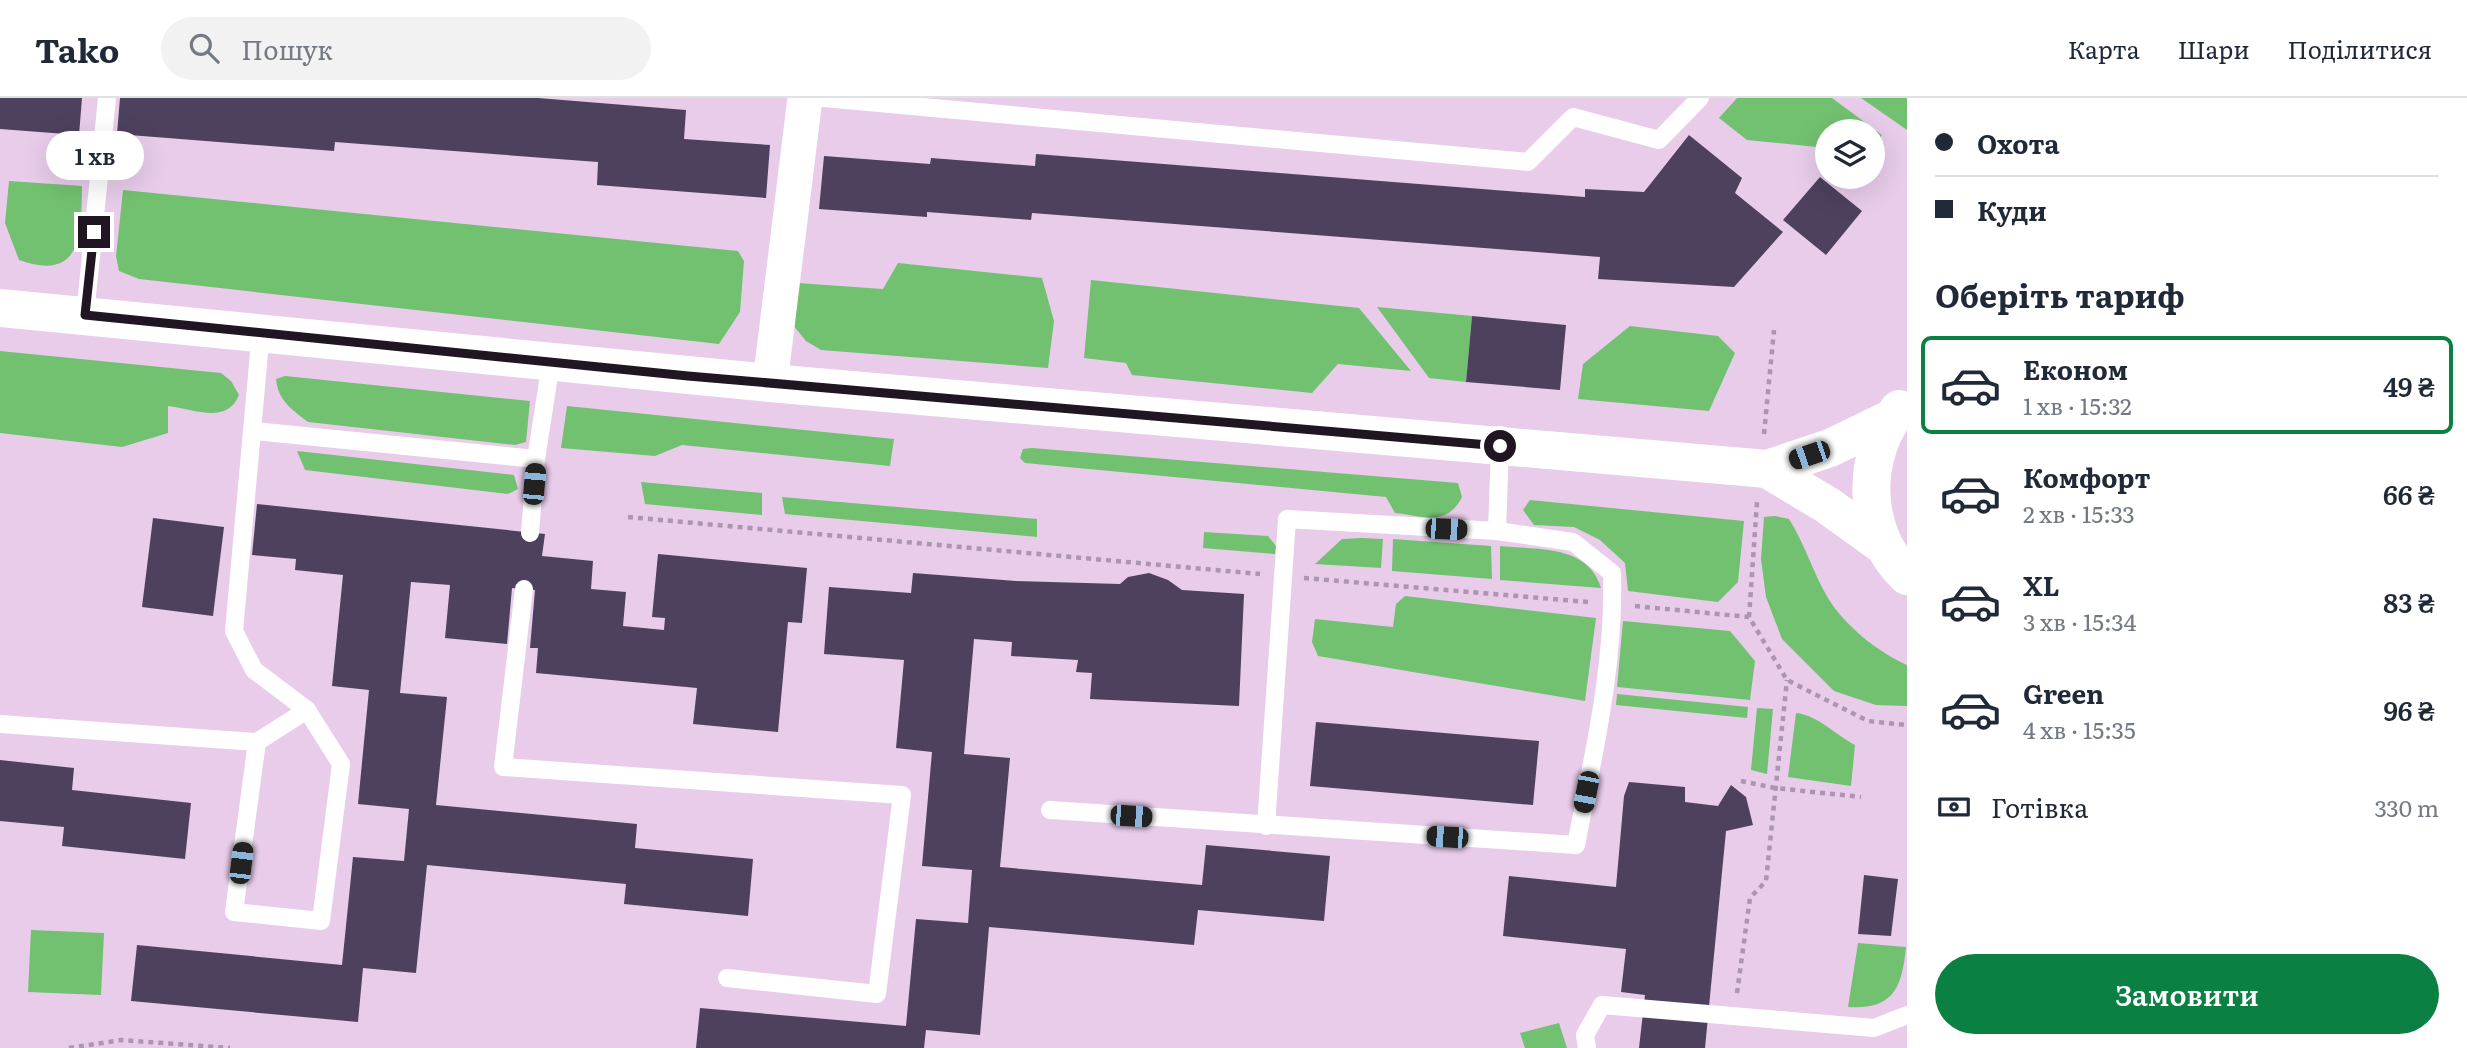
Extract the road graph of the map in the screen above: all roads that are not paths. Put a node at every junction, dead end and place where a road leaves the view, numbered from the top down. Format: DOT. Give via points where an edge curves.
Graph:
graph roads {
  1 [pos="107,98"];
  2 [pos="806,98"];
  3 [pos="824,98"];
  4 [pos="1700,98"];
  5 [pos="0,308"];
  6 [pos="85,315"];
  7 [pos="261,331"];
  8 [pos="551,363"];
  9 [pos="770,383"];
  10 [pos="1899,409"];
  11 [pos="254,431"];
  12 [pos="1500,446"];
  13 [pos="537,459"];
  14 [pos="1768,469"];
  15 [pos="1497,531"];
  16 [pos="530,533"];
  17 [pos="1884,546"];
  18 [pos="1907,576"];
  19 [pos="524,589"];
  20 [pos="307,710"];
  21 [pos="0,724"];
  22 [pos="257,742"];
  23 [pos="1050,810"];
  24 [pos="1266,826"];
  25 [pos="727,978"];
  26 [pos="1907,1015"];
  27 [pos="1587,1048"];
  1 -- 6 [label="lane"];
  2 -- 9 [label="street"];
  3 -- 4 [label="lane" via="1528,162 1573,117 1659,140"];
  5 -- 6 [label="street"];
  6 -- 7 [label="street"];
  7 -- 8 [label="street"];
  7 -- 11 [label="lane"];
  8 -- 9 [label="street"];
  8 -- 13 [label="lane"];
  9 -- 12 [label="street"];
  10 -- 14 [label="street" via="1830,448"];
  10 -- 17 [label="street" via="1876,449 1870,482 1873,515"];
  11 -- 13 [label="lane"];
  11 -- 20 [label="lane" via="234,631 254,670"];
  12 -- 14 [label="street"];
  12 -- 15 [label="lane"];
  13 -- 16 [label="lane"];
  14 -- 17 [label="street"];
  15 -- 24 [label="lane" via="1287,519"];
  15 -- 24 [label="lane" via="1573,542 1612,573 1613,604 1597,739 1576,845"];
  17 -- 18 [label="street"];
  19 -- 25 [label="lane" via="503,767 902,795 877,994"];
  20 -- 22 [label="lane"];
  20 -- 22 [label="lane" via="341,764 321,921 234,912"];
  21 -- 22 [label="lane"];
  23 -- 24 [label="lane"];
  26 -- 27 [label="lane" via="1874,1028 1602,1005 1585,1035"];
}
